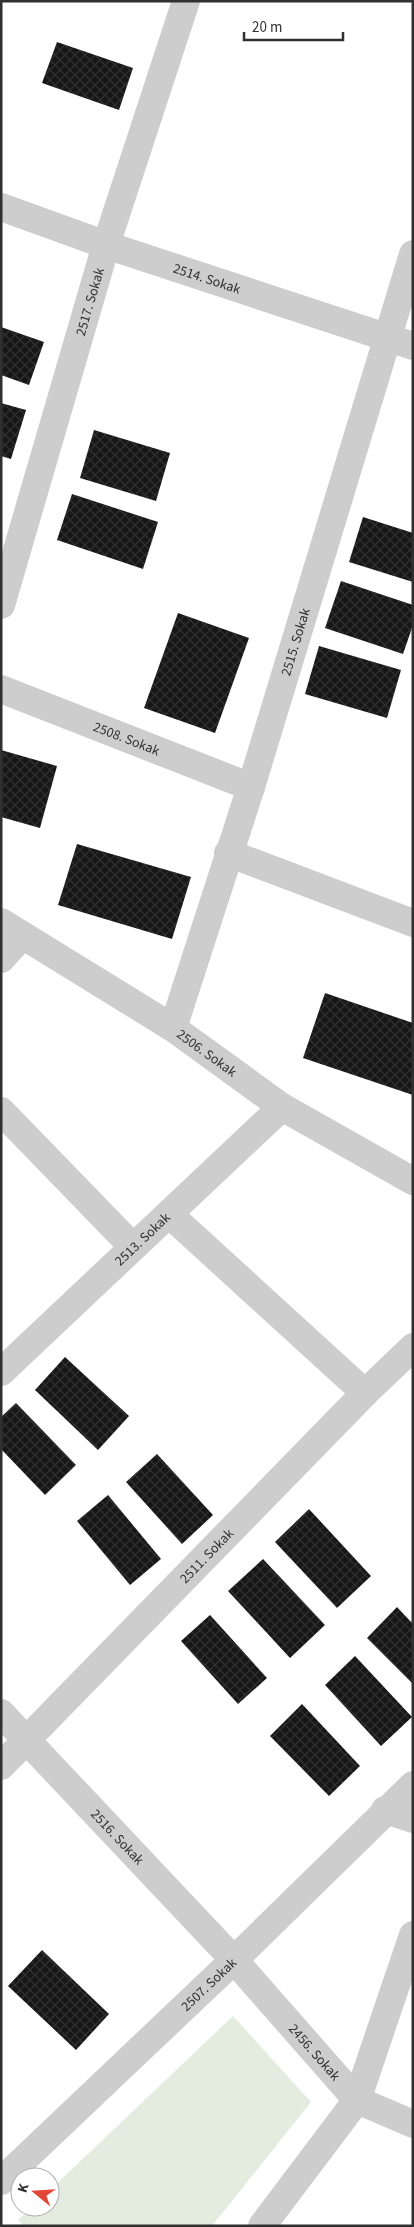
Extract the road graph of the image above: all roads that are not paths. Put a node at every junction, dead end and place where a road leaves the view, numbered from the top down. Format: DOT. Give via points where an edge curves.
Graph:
graph roads {
  1 [pos="186,1"];
  2 [pos="1,207"];
  3 [pos="106,245"];
  4 [pos="413,254"];
  5 [pos="387,338"];
  6 [pos="413,346"];
  7 [pos="1,605"];
  8 [pos="1,689"];
  9 [pos="251,788"];
  10 [pos="228,854"];
  11 [pos="413,923"];
  12 [pos="12,929"];
  13 [pos="1,959"];
  14 [pos="173,1028"];
  15 [pos="282,1107"];
  16 [pos="1,1111"];
  17 [pos="413,1181"];
  18 [pos="169,1214"];
  19 [pos="134,1247"];
  20 [pos="413,1347"];
  21 [pos="1,1372"];
  22 [pos="365,1393"];
  23 [pos="1,1713"];
  24 [pos="27,1741"];
  25 [pos="1,1766"];
  26 [pos="413,1785"];
  27 [pos="385,1810"];
  28 [pos="413,1819"];
  29 [pos="413,1936"];
  30 [pos="234,1960"];
  31 [pos="357,2100"];
  32 [pos="413,2124"];
  33 [pos="1,2181"];
  34 [pos="262,2226"];
  1 -- 3 [label="street, 2517. Sokak"];
  2 -- 3 [label="street, 2514. Sokak"];
  3 -- 5 [label="street, 2514. Sokak"];
  3 -- 7 [label="street, 2517. Sokak"];
  4 -- 5 [label="street, 2515. Sokak"];
  5 -- 6 [label="street, 2514. Sokak"];
  5 -- 9 [label="street, 2515. Sokak"];
  8 -- 9 [label="street, 2508. Sokak"];
  9 -- 10 [label="street, 2515. Sokak"];
  10 -- 11 [label="street"];
  10 -- 14 [label="street, 2515. Sokak"];
  12 -- 13 [label="street"];
  12 -- 14 [label="street, 2506. Sokak"];
  14 -- 15 [label="street, 2506. Sokak"];
  15 -- 17 [label="street, 2506. Sokak"];
  15 -- 18 [label="street, 2513. Sokak"];
  16 -- 19 [label="street"];
  18 -- 19 [label="street, 2513. Sokak"];
  18 -- 22 [label="street"];
  19 -- 21 [label="street, 2513. Sokak"];
  20 -- 22 [label="street, 2511. Sokak"];
  22 -- 24 [label="street, 2511. Sokak"];
  23 -- 24 [label="street, 2516. Sokak"];
  24 -- 25 [label="street, 2511. Sokak"];
  24 -- 30 [label="street, 2516. Sokak"];
  26 -- 27 [label="street, 2507. Sokak"];
  27 -- 28 [label="street"];
  27 -- 30 [label="street, 2507. Sokak"];
  29 -- 31 [label="street"];
  30 -- 31 [label="street, 2456. Sokak"];
  30 -- 33 [label="street, 2507. Sokak"];
  31 -- 32 [label="street, 2456. Sokak"];
  31 -- 34 [label="street"];
}
